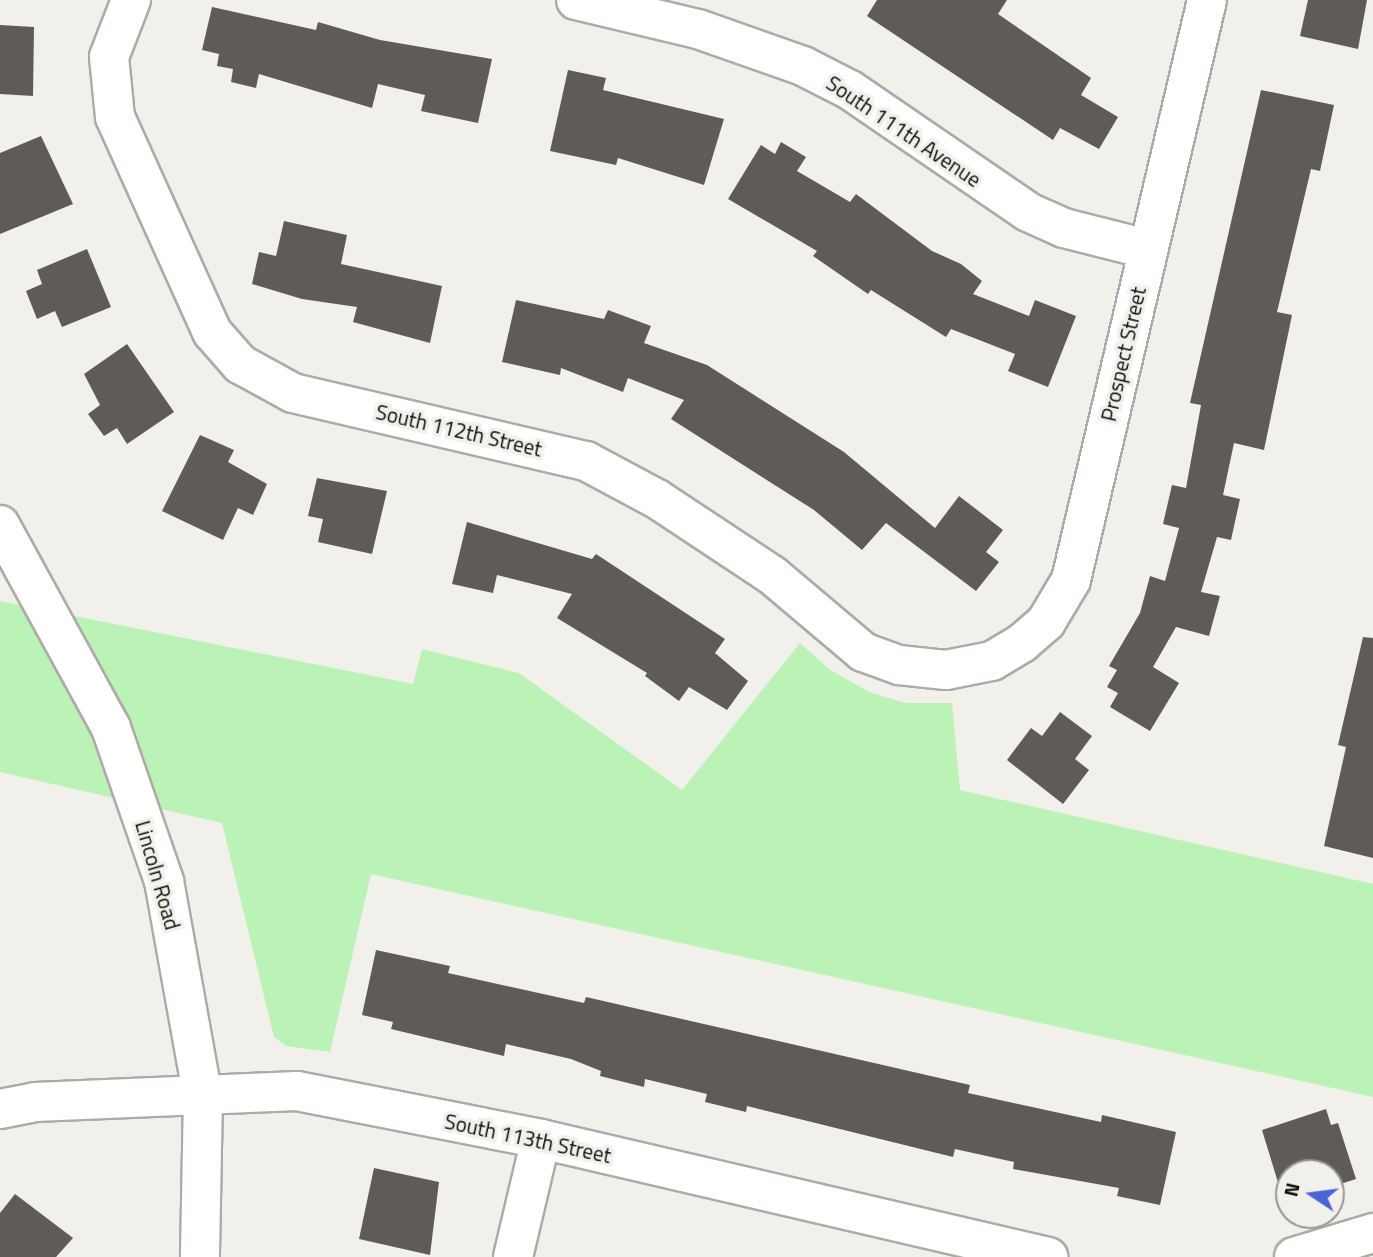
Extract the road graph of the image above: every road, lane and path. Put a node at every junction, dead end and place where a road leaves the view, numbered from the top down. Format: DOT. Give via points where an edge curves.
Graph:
graph roads {
  1 [pos="131,0"];
  2 [pos="576,0"];
  3 [pos="1206,0"];
  4 [pos="1147,249"];
  5 [pos="0,525"];
  6 [pos="977,666"];
  7 [pos="203,1097"];
  8 [pos="0,1109"];
  9 [pos="541,1139"];
  10 [pos="1373,1233"];
  11 [pos="200,1257"];
  12 [pos="513,1257"];
  13 [pos="1048,1257"];
  14 [pos="1294,1257"];
  1 -- 6 [label="street, South 112th Street" via="112,42 108,71 120,132 212,332 253,374 293,393 586,461 657,499 772,575 863,652 915,668"];
  2 -- 4 [label="street, South 111th Avenue" via="698,29 803,66 850,90 1028,212 1064,228"];
  3 -- 4 [label="street, Prospect Street"];
  4 -- 6 [label="street, Prospect Street" via="1071,580 1034,634"];
  5 -- 7 [label="street, Lincoln Road" via="111,728 164,881"];
  7 -- 8 [label="street, South 113th Street" via="35,1102"];
  7 -- 9 [label="street, South 113th Street" via="297,1091"];
  7 -- 11 [label="street, Lincoln Road"];
  9 -- 12 [label="street"];
  9 -- 13 [label="street, South 113th Street"];
  10 -- 14 [label="street"];
}
